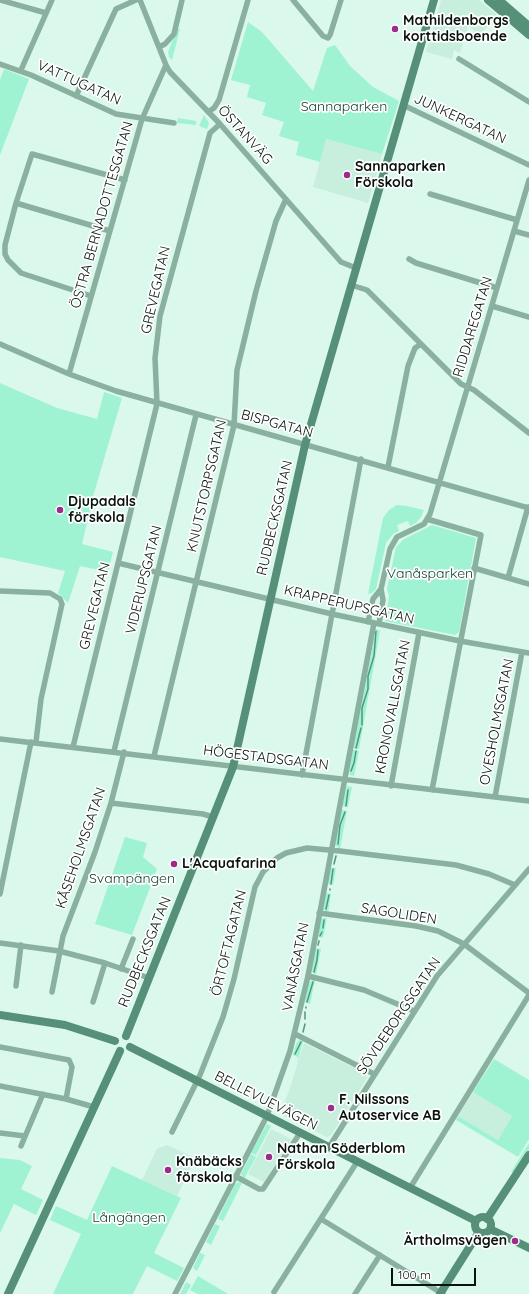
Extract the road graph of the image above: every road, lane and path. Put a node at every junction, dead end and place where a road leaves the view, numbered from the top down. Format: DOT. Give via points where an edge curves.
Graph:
graph roads {
  1 [pos="0,0"];
  2 [pos="52,0"];
  3 [pos="136,0"];
  4 [pos="140,0"];
  5 [pos="182,0"];
  6 [pos="248,0"];
  7 [pos="293,0"];
  8 [pos="341,0"];
  9 [pos="434,0"];
  10 [pos="488,0"];
  11 [pos="499,0"];
  12 [pos="46,13"];
  13 [pos="529,26"];
  14 [pos="529,35"];
  15 [pos="159,46"];
  16 [pos="459,59"];
  17 [pos="0,64"];
  18 [pos="166,65"];
  19 [pos="21,70"];
  20 [pos="76,96"];
  21 [pos="529,102"];
  22 [pos="403,105"];
  23 [pos="208,112"];
  24 [pos="142,119"];
  25 [pos="174,123"];
  26 [pos="220,124"];
  27 [pos="529,164"];
  28 [pos="125,180"];
  29 [pos="529,180"];
  30 [pos="430,194"];
  31 [pos="286,199"];
  32 [pos="16,204"];
  33 [pos="517,220"];
  34 [pos="110,231"];
  35 [pos="514,231"];
  36 [pos="529,235"];
  37 [pos="409,259"];
  38 [pos="356,268"];
  39 [pos="352,285"];
  40 [pos="497,288"];
  41 [pos="91,296"];
  42 [pos="492,306"];
  43 [pos="529,317"];
  44 [pos="0,344"];
  45 [pos="421,344"];
  46 [pos="69,374"];
  47 [pos="467,387"];
  48 [pos="157,404"];
  49 [pos="196,415"];
  50 [pos="234,425"];
  51 [pos="529,433"];
  52 [pos="305,445"];
  53 [pos="361,459"];
  54 [pos="388,467"];
  55 [pos="440,482"];
  56 [pos="529,508"];
  57 [pos="427,519"];
  58 [pos="118,563"];
  59 [pos="474,568"];
  60 [pos="158,572"];
  61 [pos="508,578"];
  62 [pos="197,582"];
  63 [pos="529,584"];
  64 [pos="381,589"];
  65 [pos="0,591"];
  66 [pos="270,599"];
  67 [pos="332,614"];
  68 [pos="373,623"];
  69 [pos="419,633"];
  70 [pos="460,641"];
  71 [pos="522,652"];
  72 [pos="529,653"];
  73 [pos="0,739"];
  74 [pos="33,742"];
  75 [pos="73,747"];
  76 [pos="114,751"];
  77 [pos="124,752"];
  78 [pos="154,756"];
  79 [pos="233,767"];
  80 [pos="302,775"];
  81 [pos="344,780"];
  82 [pos="391,786"];
  83 [pos="432,790"];
  84 [pos="495,797"];
  85 [pos="529,801"];
  86 [pos="111,803"];
  87 [pos="213,817"];
  88 [pos="331,850"];
  89 [pos="529,869"];
  90 [pos="515,885"];
  91 [pos="0,894"];
  92 [pos="319,913"];
  93 [pos="132,939"];
  94 [pos="0,943"];
  95 [pos="464,944"];
  96 [pos="21,945"];
  97 [pos="60,951"];
  98 [pos="105,963"];
  99 [pos="121,969"];
  100 [pos="308,976"];
  101 [pos="149,978"];
  102 [pos="16,986"];
  103 [pos="52,992"];
  104 [pos="529,994"];
  105 [pos="93,1002"];
  106 [pos="414,1011"];
  107 [pos="0,1014"];
  108 [pos="295,1034"];
  109 [pos="126,1036"];
  110 [pos="116,1041"];
  111 [pos="0,1047"];
  112 [pos="130,1047"];
  113 [pos="120,1051"];
  114 [pos="374,1074"];
  115 [pos="197,1081"];
  116 [pos="0,1086"];
  117 [pos="43,1094"];
  118 [pos="66,1099"];
  119 [pos="94,1107"];
  120 [pos="267,1116"];
  121 [pos="172,1132"];
  122 [pos="0,1133"];
  123 [pos="300,1133"];
  124 [pos="24,1136"];
  125 [pos="21,1146"];
  126 [pos="329,1147"];
  127 [pos="529,1155"];
  128 [pos="357,1162"];
  129 [pos="235,1176"];
  130 [pos="410,1188"];
  131 [pos="322,1219"];
  132 [pos="487,1219"];
  133 [pos="476,1222"];
  134 [pos="490,1229"];
  135 [pos="479,1232"];
  136 [pos="529,1248"];
  137 [pos="380,1255"];
  138 [pos="274,1292"];
  139 [pos="8,1294"];
  140 [pos="175,1294"];
  141 [pos="355,1294"];
  142 [pos="441,1294"];
  1 -- 12 [label="street"];
  2 -- 12 [label="street"];
  3 -- 20 [label="street" via="116,9"];
  4 -- 15 [label="street, ÖSTANVÄG"];
  5 -- 15 [label="street" via="174,34 165,44"];
  6 -- 23 [label="street" via="219,100"];
  7 -- 8 [label="street" via="328,38"];
  9 -- 22 [label="street, RUDBECKSGATAN"];
  10 -- 14 [label="street"];
  11 -- 13 [label="street"];
  12 -- 19 [label="street"];
  15 -- 18 [label="street, ÖSTANVÄG"];
  16 -- 21 [label="street"];
  17 -- 19 [label="street, VATTUGATAN"];
  18 -- 23 [label="street, ÖSTANVÄG"];
  18 -- 24 [label="street, ÖSTRA BERNADOTTESGATAN"];
  19 -- 20 [label="street, VATTUGATAN"];
  20 -- 24 [label="street, VATTUGATAN" via="116,114"];
  22 -- 27 [label="street, JUNKERGATAN"];
  22 -- 38 [label="street, RUDBECKSGATAN"];
  23 -- 26 [label="street, ÖSTANVÄG"];
  24 -- 25 [label="street, VATTUGATAN"];
  24 -- 28 [label="street, ÖSTRA BERNADOTTESGATAN"];
  26 -- 31 [label="street, ÖSTANVÄG"];
  26 -- 48 [label="street, GREVEGATAN" via="210,133 160,316 155,358"];
  28 -- 32 [label="street" via="32,154"];
  28 -- 34 [label="street, ÖSTRA BERNADOTTESGATAN"];
  29 -- 33 [label="street, RIDDAREGATAN"];
  30 -- 33 [label="street"];
  31 -- 38 [label="street, ÖSTANVÄG" via="341,262"];
  31 -- 50 [label="street, KNUTSTORPSGATAN" via="272,235 237,370"];
  32 -- 34 [label="street"];
  32 -- 41 [label="street" via="5,245 8,260 21,273"];
  33 -- 35 [label="street, RIDDAREGATAN"];
  34 -- 41 [label="street, ÖSTRA BERNADOTTESGATAN"];
  35 -- 36 [label="street"];
  35 -- 40 [label="street, RIDDAREGATAN"];
  37 -- 40 [label="street"];
  38 -- 39 [label="street, RUDBECKSGATAN"];
  39 -- 45 [label="street" via="367,290"];
  39 -- 52 [label="street, RUDBECKSGATAN"];
  40 -- 42 [label="street, RIDDAREGATAN"];
  41 -- 46 [label="street, ÖSTRA BERNADOTTESGATAN"];
  42 -- 43 [label="street"];
  42 -- 47 [label="street, RIDDAREGATAN"];
  44 -- 46 [label="street, BISPGATAN"];
  45 -- 47 [label="street"];
  45 -- 54 [label="street" via="415,348 408,366"];
  46 -- 48 [label="street, BISPGATAN"];
  47 -- 51 [label="street"];
  47 -- 55 [label="street, RIDDAREGATAN"];
  48 -- 49 [label="street, BISPGATAN"];
  48 -- 58 [label="street, GREVEGATAN"];
  49 -- 50 [label="street, BISPGATAN"];
  49 -- 60 [label="street, VIDERUPSGATAN"];
  50 -- 52 [label="street, BISPGATAN"];
  50 -- 62 [label="street, KNUTSTORPSGATAN"];
  52 -- 53 [label="street, BISPGATAN"];
  52 -- 66 [label="street, RUDBECKSGATAN"];
  53 -- 54 [label="street, BISPGATAN"];
  53 -- 67 [label="street"];
  54 -- 55 [label="street, BISPGATAN"];
  55 -- 56 [label="street, BISPGATAN"];
  55 -- 57 [label="street"];
  56 -- 61 [label="street"];
  57 -- 59 [label="street" via="481,535"];
  57 -- 64 [label="street" via="418,528 397,537 393,542"];
  58 -- 60 [label="street, KRAPPERUPSGATAN"];
  58 -- 75 [label="street, GREVEGATAN"];
  59 -- 61 [label="street"];
  59 -- 70 [label="street"];
  60 -- 62 [label="street, KRAPPERUPSGATAN"];
  60 -- 76 [label="street, VIDERUPSGATAN"];
  61 -- 63 [label="street"];
  62 -- 66 [label="street, KRAPPERUPSGATAN"];
  62 -- 78 [label="street, KNUTSTORPSGATAN"];
  64 -- 68 [label="street" via="383,600"];
  64 -- 68 [label="street" via="372,599"];
  65 -- 74 [label="street" via="50,593 60,599 62,604"];
  66 -- 67 [label="street, KRAPPERUPSGATAN"];
  66 -- 79 [label="street, RUDBECKSGATAN"];
  67 -- 68 [label="street, KRAPPERUPSGATAN"];
  67 -- 80 [label="street"];
  68 -- 69 [label="street, KRAPPERUPSGATAN"];
  68 -- 81 [label="street, VANÅSGATAN"];
  69 -- 70 [label="street, KRAPPERUPSGATAN"];
  69 -- 82 [label="street, KRONOVALLSGATAN"];
  70 -- 71 [label="street, KRAPPERUPSGATAN"];
  70 -- 83 [label="street"];
  71 -- 72 [label="street, KRAPPERUPSGATAN"];
  71 -- 84 [label="street, OVESHOLMSGATAN"];
  73 -- 74 [label="street, HÖGESTADSGATAN"];
  74 -- 75 [label="street, HÖGESTADSGATAN"];
  74 -- 91 [label="street"];
  75 -- 76 [label="street, HÖGESTADSGATAN"];
  76 -- 77 [label="street, HÖGESTADSGATAN"];
  77 -- 78 [label="street, HÖGESTADSGATAN"];
  77 -- 86 [label="street, KÅSEHOLMSGATAN"];
  78 -- 79 [label="street, HÖGESTADSGATAN"];
  79 -- 80 [label="street, HÖGESTADSGATAN"];
  79 -- 87 [label="street, RUDBECKSGATAN"];
  80 -- 81 [label="street, HÖGESTADSGATAN"];
  81 -- 82 [label="street, HÖGESTADSGATAN"];
  81 -- 88 [label="street, VANÅSGATAN"];
  82 -- 83 [label="street, HÖGESTADSGATAN"];
  83 -- 84 [label="street, HÖGESTADSGATAN"];
  84 -- 85 [label="street, HÖGESTADSGATAN"];
  86 -- 87 [label="street"];
  86 -- 97 [label="street, KÅSEHOLMSGATAN" via="63,936"];
  87 -- 101 [label="street, RUDBECKSGATAN"];
  88 -- 90 [label="street, ÖRTOFTAGATAN" via="456,865 489,874"];
  88 -- 92 [label="street, VANÅSGATAN"];
  88 -- 115 [label="street, ÖRTOFTAGATAN" via="306,848 286,853 269,865 258,879 223,1017"];
  89 -- 90 [label="street, SÖVDEBORGSGATAN"];
  90 -- 95 [label="street, SÖVDEBORGSGATAN"];
  92 -- 95 [label="street, SAGOLIDEN" via="416,926 438,931"];
  92 -- 100 [label="street, VANÅSGATAN"];
  93 -- 99 [label="street"];
  94 -- 96 [label="street"];
  95 -- 104 [label="street, SAGOLIDEN"];
  95 -- 106 [label="street, SÖVDEBORGSGATAN" via="437,976"];
  96 -- 97 [label="street"];
  96 -- 102 [label="street"];
  97 -- 98 [label="street"];
  97 -- 103 [label="street, KÅSEHOLMSGATAN"];
  98 -- 99 [label="street"];
  98 -- 105 [label="street"];
  99 -- 101 [label="street"];
  100 -- 106 [label="street" via="364,990"];
  100 -- 108 [label="street, VANÅSGATAN"];
  101 -- 109 [label="street, RUDBECKSGATAN"];
  104 -- 130 [label="street"];
  106 -- 114 [label="street, SÖVDEBORGSGATAN"];
  107 -- 110 [label="street" via="66,1025"];
  108 -- 114 [label="street"];
  108 -- 120 [label="street, VANÅSGATAN"];
  109 -- 110 [label="street" via="120,1036"];
  109 -- 112 [label="street" via="130,1040"];
  110 -- 113 [label="street" via="116,1048"];
  111 -- 118 [label="street" via="69,1060 72,1067"];
  112 -- 113 [label="street"];
  112 -- 115 [label="street, BELLEVUEVÄGEN"];
  113 -- 119 [label="street"];
  114 -- 126 [label="street, SÖVDEBORGSGATAN"];
  115 -- 120 [label="street, BELLEVUEVÄGEN"];
  115 -- 121 [label="street, ÖRTOFTAGATAN"];
  116 -- 117 [label="street"];
  117 -- 118 [label="street"];
  117 -- 124 [label="street"];
  118 -- 119 [label="street"];
  119 -- 139 [label="street"];
  120 -- 123 [label="street, BELLEVUEVÄGEN"];
  120 -- 129 [label="street, VANÅSGATAN"];
  122 -- 124 [label="street"];
  123 -- 126 [label="street, BELLEVUEVÄGEN"];
  123 -- 129 [label="street" via="263,1189"];
  124 -- 125 [label="street"];
  126 -- 128 [label="street, BELLEVUEVÄGEN"];
  127 -- 132 [label="street"];
  128 -- 130 [label="street, BELLEVUEVÄGEN"];
  128 -- 131 [label="street"];
  129 -- 140 [label="street, VANÅSGATAN"];
  130 -- 133 [label="street, BELLEVUEVÄGEN"];
  131 -- 137 [label="street"];
  131 -- 138 [label="street"];
  132 -- 133 [label="street" via="482,1218"];
  132 -- 134 [label="street" via="491,1223"];
  133 -- 135 [label="street" via="475,1226"];
  134 -- 135 [label="street" via="485,1233"];
  134 -- 136 [label="street"];
  135 -- 142 [label="street"];
  137 -- 141 [label="street"];
  137 -- 142 [label="street"];
}
